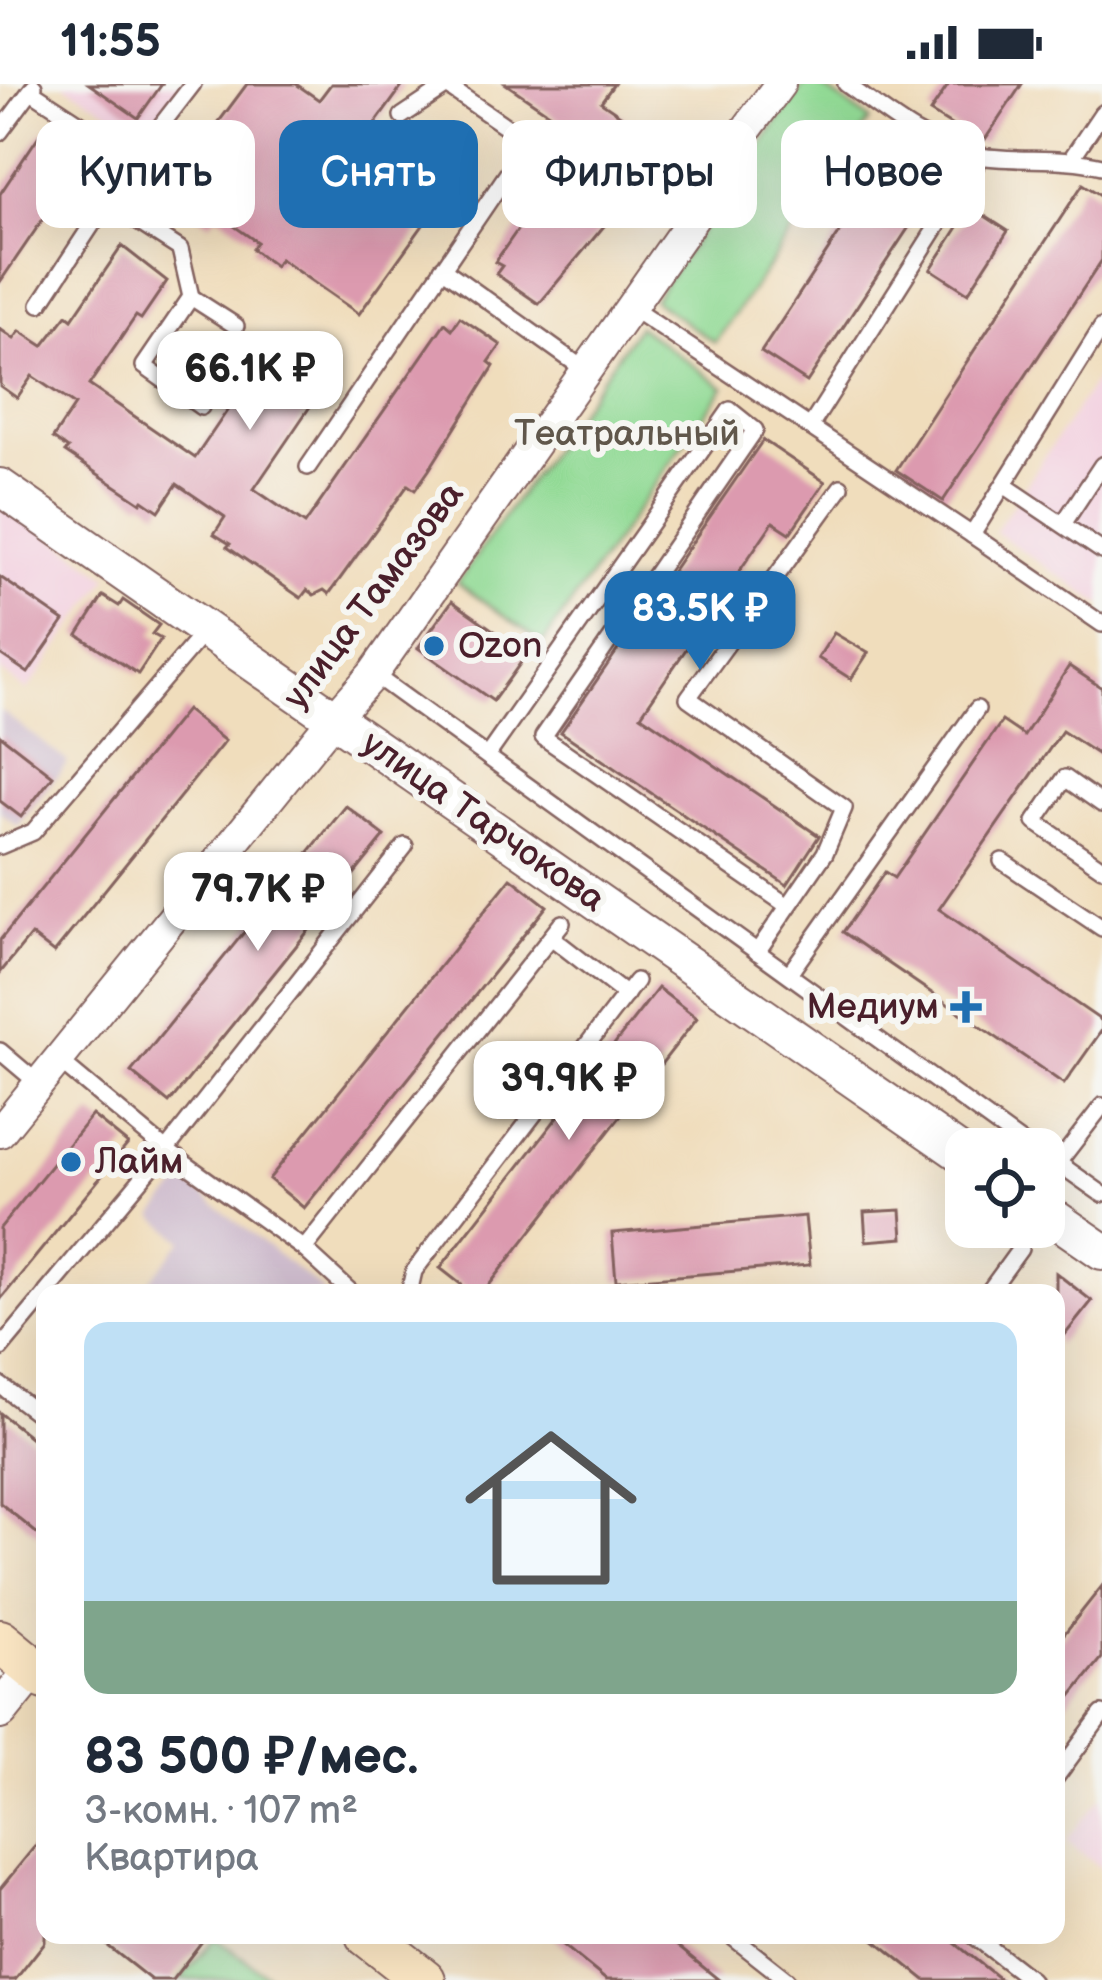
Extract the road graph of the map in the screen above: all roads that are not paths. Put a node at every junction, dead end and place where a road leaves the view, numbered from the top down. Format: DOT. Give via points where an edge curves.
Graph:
graph roads {
  1 [pos="193,84"];
  2 [pos="780,84"];
  3 [pos="847,84"];
  4 [pos="33,88"];
  5 [pos="1102,113"];
  6 [pos="402,116"];
  7 [pos="79,120"];
  8 [pos="165,120"];
  9 [pos="899,120"];
  10 [pos="0,132"];
  11 [pos="985,157"];
  12 [pos="1071,159"];
  13 [pos="1102,166"];
  14 [pos="89,228"];
  15 [pos="147,228"];
  16 [pos="937,228"];
  17 [pos="442,268"];
  18 [pos="190,297"];
  19 [pos="40,304"];
  20 [pos="630,307"];
  21 [pos="236,326"];
  22 [pos="1102,327"];
  23 [pos="585,370"];
  24 [pos="201,407"];
  25 [pos="810,427"];
  26 [pos="1102,465"];
  27 [pos="308,466"];
  28 [pos="1004,484"];
  29 [pos="0,487"];
  30 [pos="841,487"];
  31 [pos="1064,524"];
  32 [pos="972,536"];
  33 [pos="1102,551"];
  34 [pos="1102,624"];
  35 [pos="207,628"];
  36 [pos="373,674"];
  37 [pos="977,709"];
  38 [pos="334,718"];
  39 [pos="487,756"];
  40 [pos="1102,804"];
  41 [pos="0,846"];
  42 [pos="405,846"];
  43 [pos="1002,861"];
  44 [pos="1102,868"];
  45 [pos="788,906"];
  46 [pos="562,923"];
  47 [pos="1102,928"];
  48 [pos="551,938"];
  49 [pos="757,952"];
  50 [pos="789,974"];
  51 [pos="0,1051"];
  52 [pos="48,1072"];
  53 [pos="1102,1106"];
  54 [pos="1001,1128"];
  55 [pos="0,1132"];
  56 [pos="945,1142"];
  57 [pos="166,1150"];
  58 [pos="1065,1150"];
  59 [pos="1065,1176"];
  60 [pos="1102,1194"];
  61 [pos="1065,1225"];
  62 [pos="1020,1249"];
  63 [pos="304,1250"];
  64 [pos="1102,1251"];
  65 [pos="54,1284"];
  66 [pos="342,1284"];
  67 [pos="411,1284"];
  68 [pos="995,1284"];
  69 [pos="36,1306"];
  70 [pos="0,1349"];
  71 [pos="0,1384"];
  72 [pos="36,1412"];
  73 [pos="0,1641"];
  74 [pos="36,1671"];
  75 [pos="36,1677"];
  76 [pos="0,1711"];
  77 [pos="1102,1714"];
  78 [pos="1065,1765"];
  79 [pos="378,1944"];
  80 [pos="742,1944"];
  81 [pos="985,1944"];
  82 [pos="424,1980"];
  83 [pos="788,1980"];
  84 [pos="1031,1980"];
  1 -- 8 [label="lane"];
  2 -- 20 [label="street, улица Тамазова"];
  3 -- 9 [label="lane"];
  4 -- 7 [label="lane"];
  4 -- 10 [label="lane"];
  5 -- 12 [label="lane"];
  6 -- 17 [label="lane" via="447,86 529,142"];
  11 -- 12 [label="lane"];
  12 -- 13 [label="lane"];
  14 -- 19 [label="lane"];
  15 -- 18 [label="lane" via="180,249"];
  16 -- 25 [label="lane"];
  17 -- 23 [label="lane"];
  17 -- 27 [label="lane"];
  18 -- 21 [label="lane"];
  18 -- 24 [label="lane" via="144,366"];
  20 -- 23 [label="street, улица Тамазова"];
  20 -- 25 [label="lane"];
  22 -- 28 [label="lane"];
  23 -- 36 [label="street, улица Тамазова"];
  25 -- 32 [label="lane"];
  26 -- 31 [label="lane"];
  28 -- 31 [label="lane"];
  28 -- 32 [label="lane"];
  29 -- 35 [label="street, улица Тарчокова"];
  30 -- 45 [label="lane" via="688,698 844,808"];
  31 -- 33 [label="lane"];
  32 -- 34 [label="lane"];
  35 -- 38 [label="street, улица Тарчокова"];
  35 -- 41 [label="lane" via="33,832"];
  36 -- 38 [label="street, улица Тамазова"];
  36 -- 39 [label="lane"];
  37 -- 50 [label="lane"];
  38 -- 52 [label="street, улица Тамазова"];
  38 -- 56 [label="street, улица Тарчокова"];
  39 -- 45 [label="lane" via="730,410 755,430 543,737"];
  39 -- 49 [label="lane"];
  40 -- 44 [label="lane" via="1065,778 1035,822"];
  42 -- 57 [label="lane"];
  43 -- 47 [label="lane"];
  45 -- 49 [label="lane"];
  46 -- 48 [label="lane"];
  48 -- 63 [label="lane"];
  48 -- 67 [label="lane" via="631,988"];
  49 -- 50 [label="lane"];
  50 -- 54 [label="lane"];
  51 -- 52 [label="lane"];
  52 -- 55 [label="street, улица Тамазова"];
  52 -- 57 [label="lane"];
  53 -- 58 [label="lane"];
  57 -- 63 [label="lane"];
  57 -- 65 [label="lane"];
  59 -- 60 [label="lane"];
  61 -- 64 [label="street"];
  62 -- 68 [label="lane"];
  63 -- 66 [label="lane"];
  69 -- 70 [label="lane"];
  71 -- 72 [label="lane"];
  73 -- 74 [label="main road"];
  75 -- 76 [label="street"];
  77 -- 78 [label="lane"];
  79 -- 82 [label="main road"];
  80 -- 83 [label="lane"];
  81 -- 84 [label="lane"];
}
